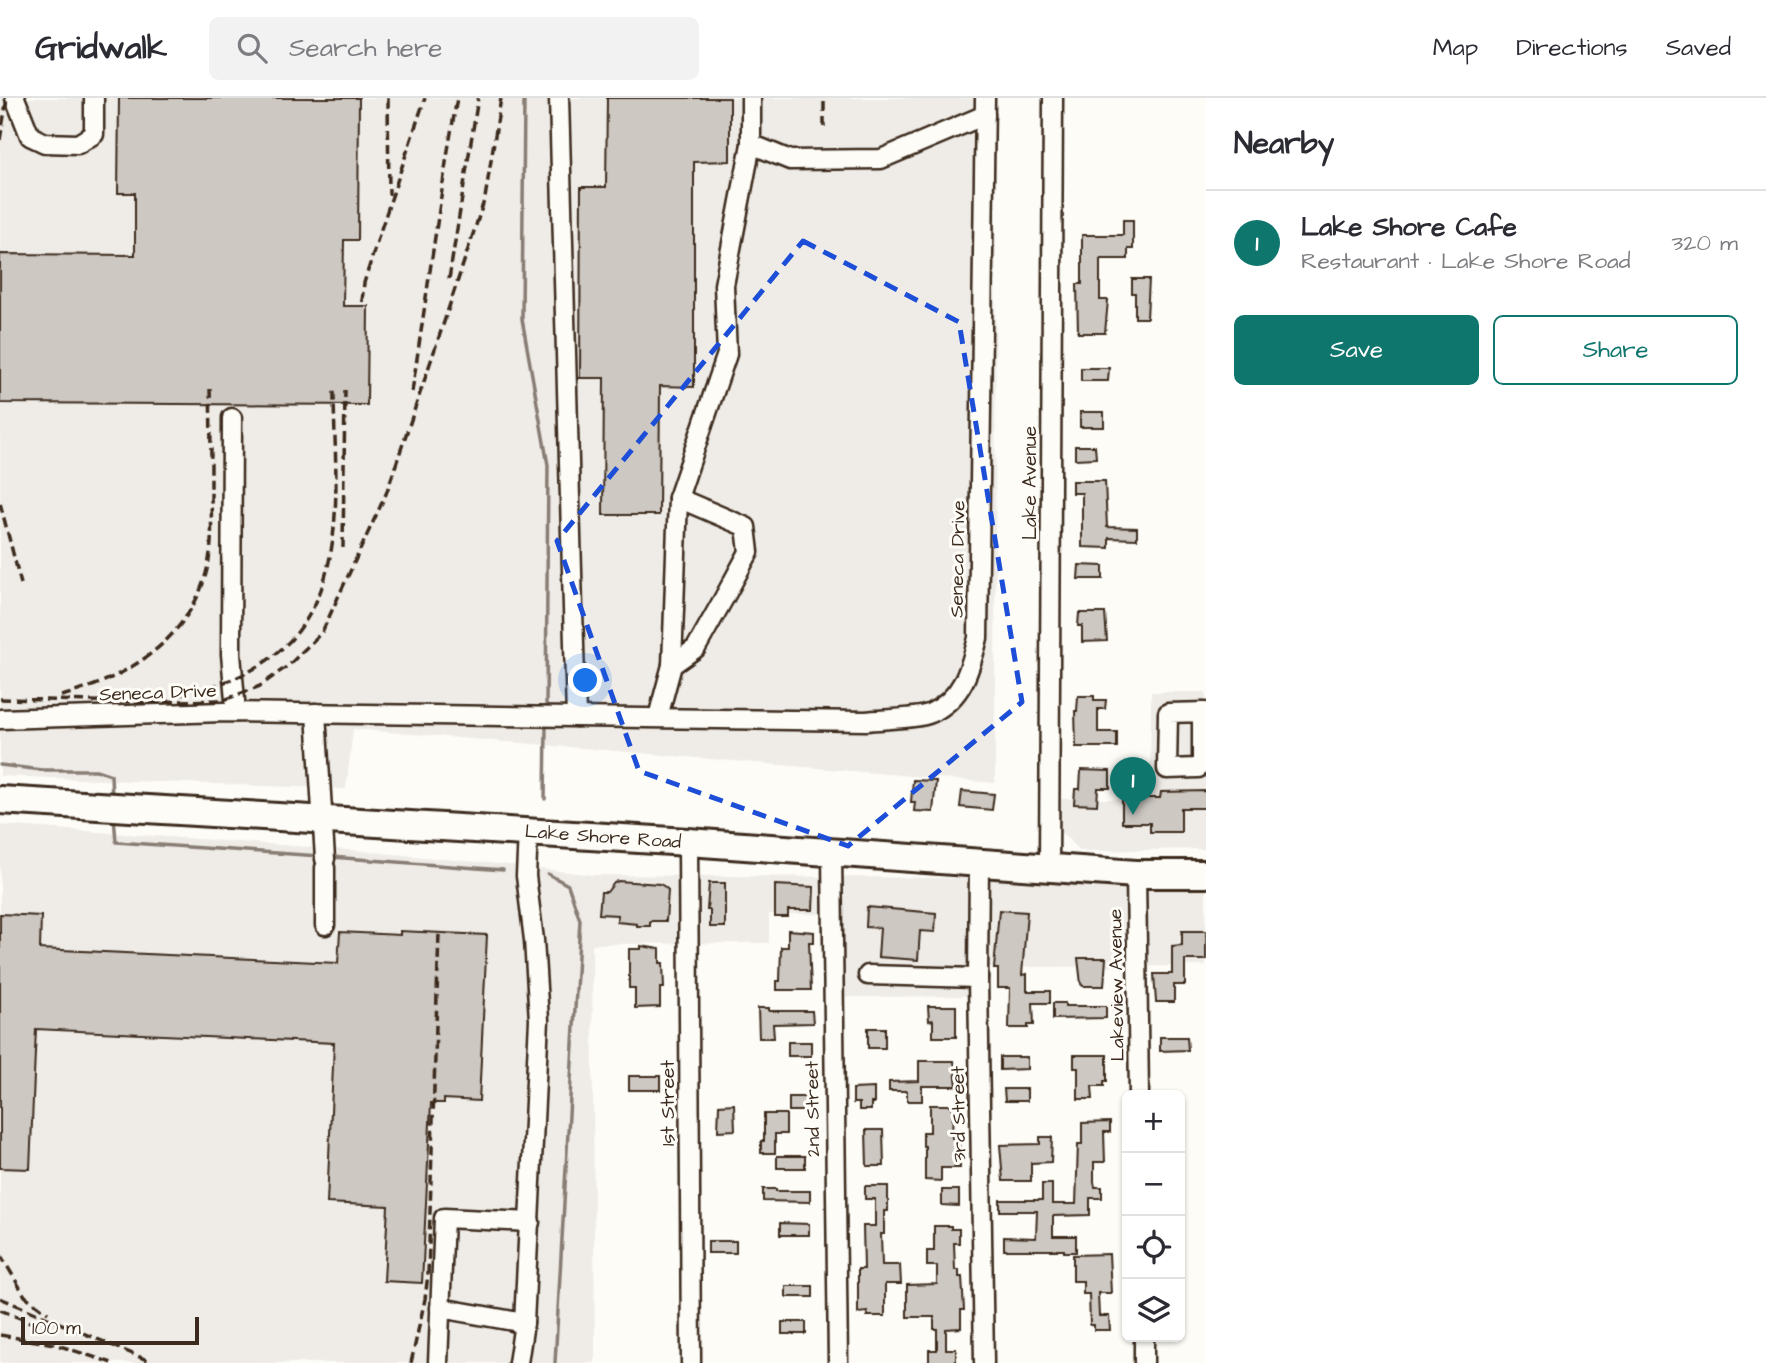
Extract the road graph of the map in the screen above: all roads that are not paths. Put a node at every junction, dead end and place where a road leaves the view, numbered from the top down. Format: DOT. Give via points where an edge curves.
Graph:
graph roads {
  1 [pos="15,98"];
  2 [pos="94,98"];
  3 [pos="559,98"];
  4 [pos="751,98"];
  5 [pos="1053,98"];
  6 [pos="985,106"];
  7 [pos="751,144"];
  8 [pos="232,418"];
  9 [pos="678,498"];
  10 [pos="672,665"];
  11 [pos="236,712"];
  12 [pos="316,713"];
  13 [pos="576,717"];
  14 [pos="658,717"];
  15 [pos="0,719"];
  16 [pos="0,800"];
  17 [pos="324,820"];
  18 [pos="528,832"];
  19 [pos="688,842"];
  20 [pos="832,854"];
  21 [pos="979,864"];
  22 [pos="1049,869"];
  23 [pos="1136,874"];
  24 [pos="1206,874"];
  25 [pos="325,925"];
  26 [pos="868,975"];
  27 [pos="978,978"];
  28 [pos="1139,1090"];
  29 [pos="530,1222"];
  30 [pos="440,1308"];
  31 [pos="524,1323"];
  32 [pos="1144,1342"];
  33 [pos="438,1363"];
  34 [pos="518,1363"];
  35 [pos="691,1363"];
  36 [pos="838,1363"];
  37 [pos="984,1363"];
  38 [pos="1144,1363"];
  1 -- 2 [label="street" via="30,136 45,143 78,144 94,134"];
  3 -- 13 [label="street"];
  4 -- 7 [label="street"];
  5 -- 22 [label="street, Lake Avenue"];
  6 -- 7 [label="street, Seneca Drive" via="881,159 790,160"];
  6 -- 14 [label="street, Seneca Drive" via="978,638 969,674 956,695 930,714 866,720"];
  7 -- 9 [label="street" via="724,285 727,354"];
  8 -- 11 [label="street" via="231,654"];
  9 -- 10 [label="street"];
  9 -- 10 [label="street" via="746,527 749,552 696,648"];
  10 -- 14 [label="street"];
  11 -- 12 [label="street, Seneca Drive"];
  11 -- 15 [label="street, Seneca Drive"];
  12 -- 13 [label="street, Seneca Drive"];
  12 -- 17 [label="street"];
  13 -- 14 [label="street, Seneca Drive"];
  16 -- 17 [label="highway, Lake Shore Road"];
  17 -- 18 [label="highway, Lake Shore Road"];
  17 -- 25 [label="street"];
  18 -- 19 [label="highway, Lake Shore Road"];
  18 -- 29 [label="street" via="526,876 539,1020"];
  19 -- 20 [label="highway, Lake Shore Road"];
  19 -- 35 [label="street, 1st Street"];
  20 -- 21 [label="highway, Lake Shore Road"];
  20 -- 36 [label="street, 2nd Street"];
  21 -- 22 [label="highway, Lake Shore Road"];
  21 -- 27 [label="street, 3rd Street"];
  22 -- 23 [label="highway, Lake Shore Road"];
  23 -- 24 [label="highway, Lake Shore Road"];
  23 -- 28 [label="street, Lakeview Avenue"];
  26 -- 27 [label="street"];
  27 -- 37 [label="street, 3rd Street"];
  29 -- 30 [label="street" via="444,1218"];
  29 -- 31 [label="street"];
  30 -- 31 [label="street"];
  30 -- 33 [label="street"];
  31 -- 34 [label="street"];
  32 -- 38 [label="street"];
}
